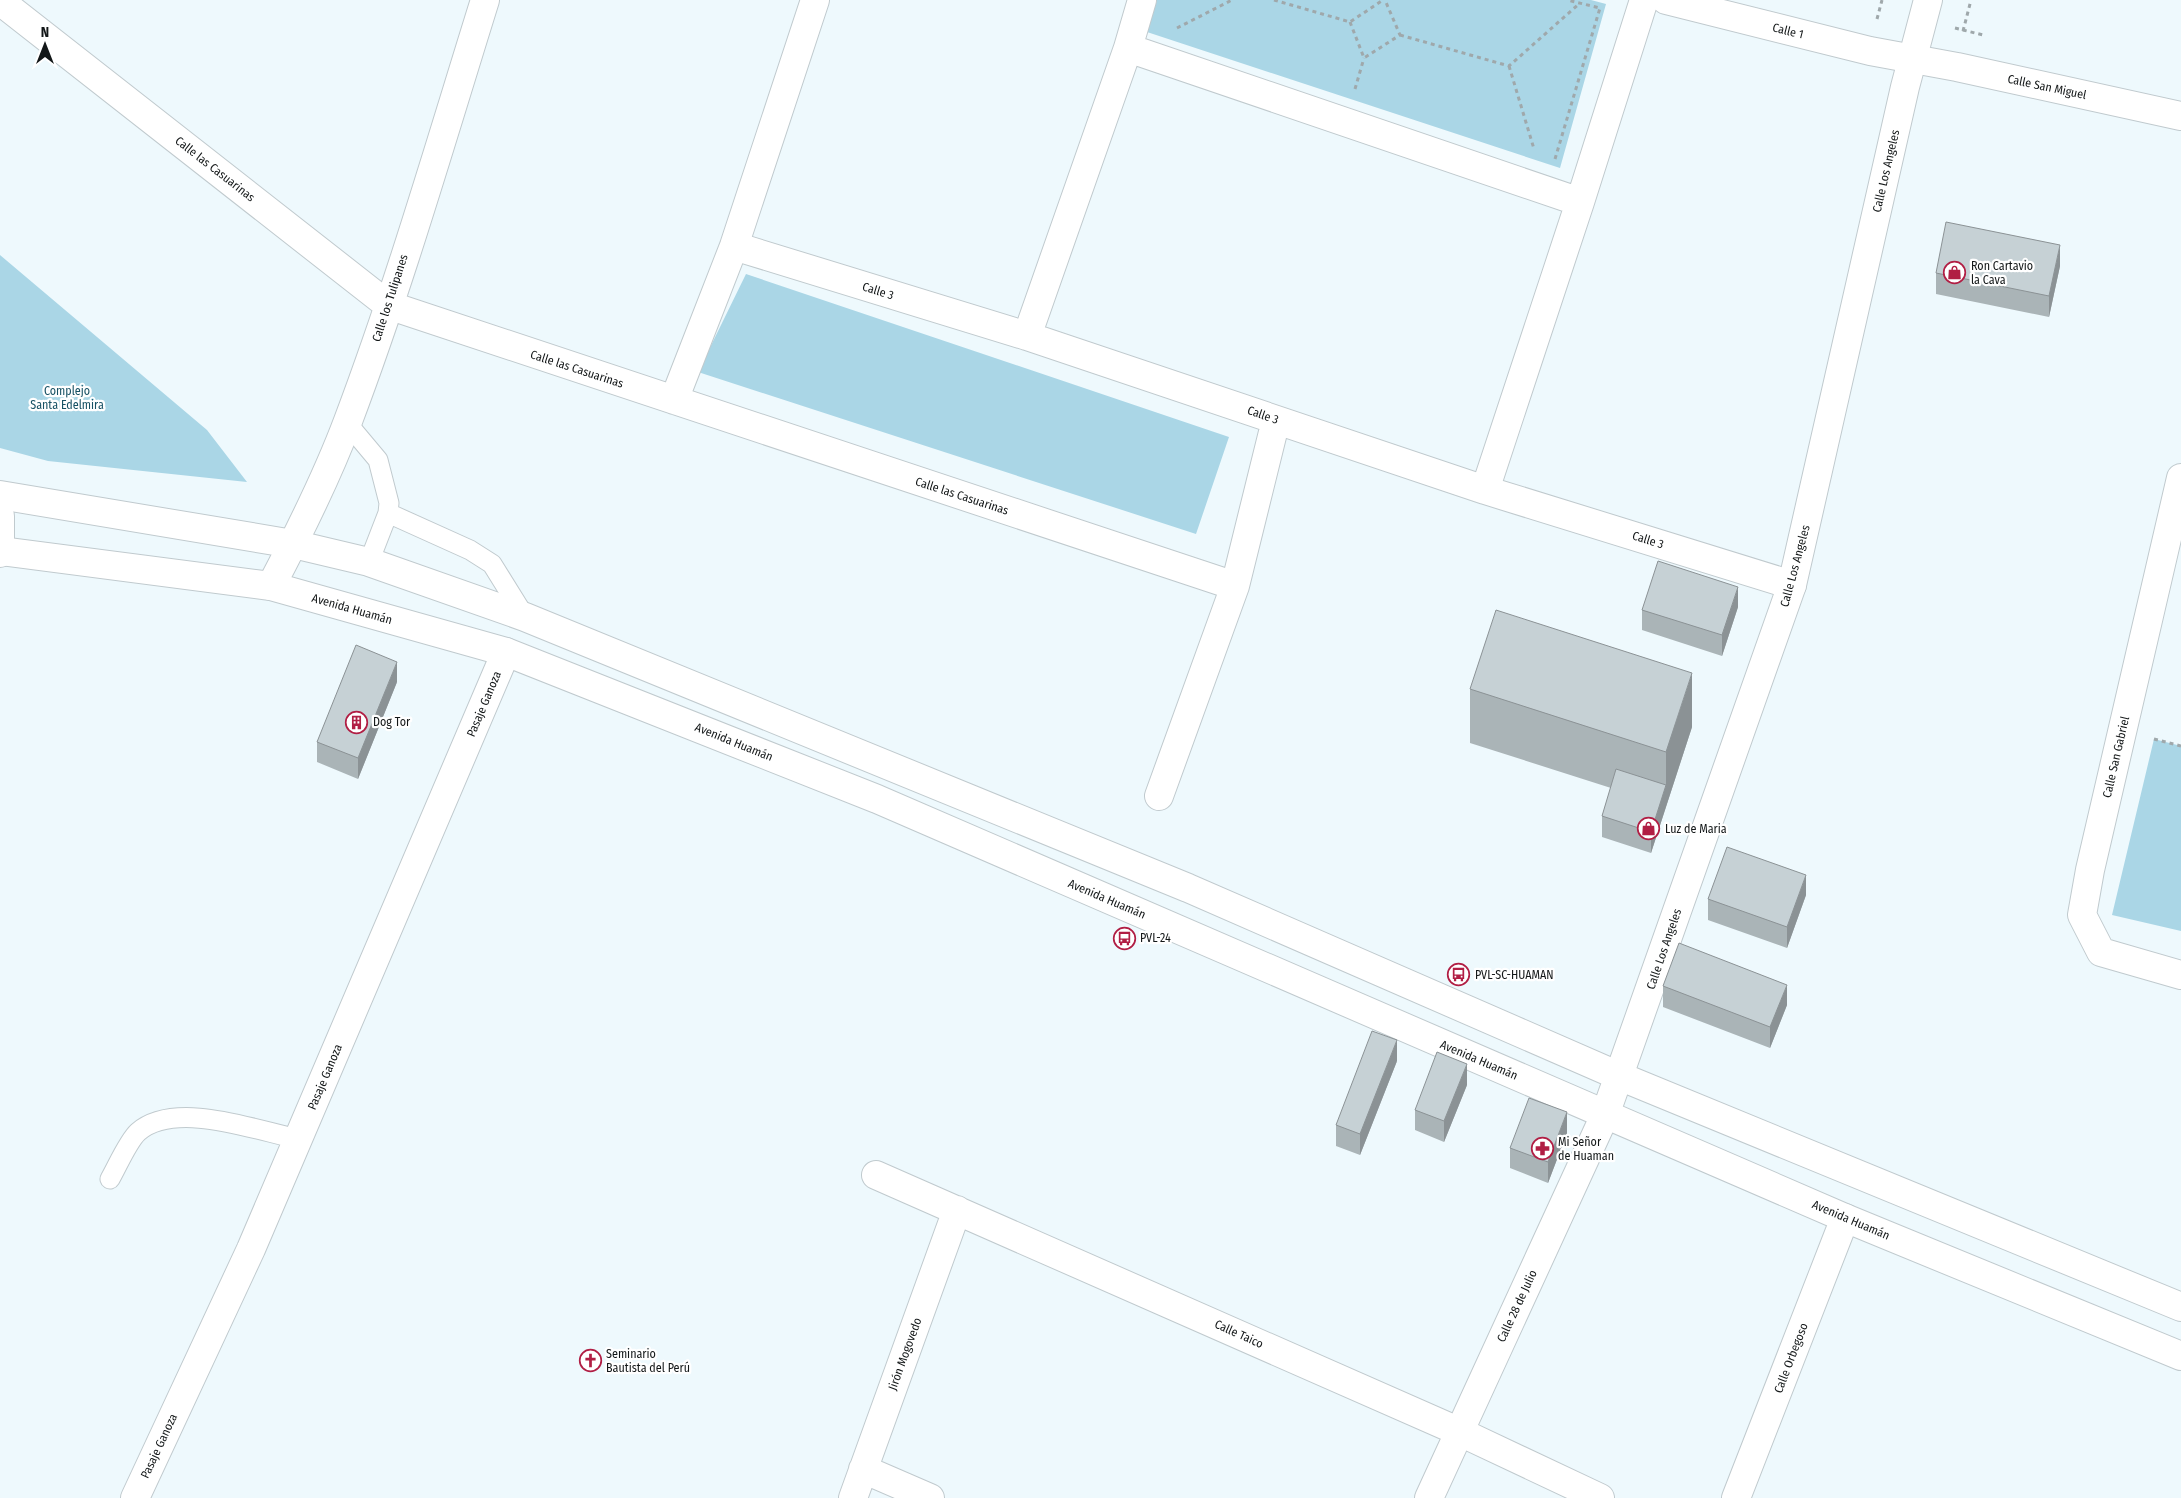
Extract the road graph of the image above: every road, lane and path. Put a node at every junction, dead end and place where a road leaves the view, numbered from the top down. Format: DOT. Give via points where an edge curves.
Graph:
graph roads {
  1 [pos="486,0"];
  2 [pos="815,0"];
  3 [pos="1142,0"];
  4 [pos="1232,0"];
  5 [pos="1274,0"];
  6 [pos="1384,0"];
  7 [pos="1567,0"];
  8 [pos="1644,0"];
  9 [pos="1666,0"];
  10 [pos="1882,0"];
  11 [pos="1928,0"];
  12 [pos="0,1"];
  13 [pos="1580,3"];
  14 [pos="1877,18"];
  15 [pos="1350,22"];
  16 [pos="1173,30"];
  17 [pos="1400,35"];
  18 [pos="1128,48"];
  19 [pos="1364,58"];
  20 [pos="1912,59"];
  21 [pos="1509,66"];
  22 [pos="1353,96"];
  23 [pos="2181,116"];
  24 [pos="1536,156"];
  25 [pos="1545,158"];
  26 [pos="1580,202"];
  27 [pos="734,246"];
  28 [pos="388,305"];
  29 [pos="1027,336"];
  30 [pos="674,400"];
  31 [pos="1276,420"];
  32 [pos="347,423"];
  33 [pos="2181,478"];
  34 [pos="1485,490"];
  35 [pos="0,495"];
  36 [pos="388,513"];
  37 [pos="0,516"];
  38 [pos="293,544"];
  39 [pos="0,552"];
  40 [pos="369,562"];
  41 [pos="1792,585"];
  42 [pos="271,586"];
  43 [pos="1235,586"];
  44 [pos="525,617"];
  45 [pos="506,652"];
  46 [pos="1159,796"];
  47 [pos="2181,975"];
  48 [pos="1619,1076"];
  49 [pos="1605,1115"];
  50 [pos="298,1139"];
  51 [pos="876,1175"];
  52 [pos="110,1178"];
  53 [pos="957,1210"];
  54 [pos="1845,1218"];
  55 [pos="2181,1307"];
  56 [pos="2181,1356"];
  57 [pos="1460,1432"];
  58 [pos="863,1469"];
  59 [pos="135,1498"];
  60 [pos="853,1498"];
  61 [pos="930,1498"];
  62 [pos="1429,1498"];
  63 [pos="1600,1498"];
  64 [pos="1736,1498"];
  1 -- 28 [label="street, Calle los Tulipanes"];
  2 -- 27 [label="street"];
  3 -- 18 [label="street"];
  4 -- 16 [label="path"];
  5 -- 15 [label="path"];
  6 -- 15 [label="path"];
  6 -- 17 [label="path"];
  7 -- 13 [label="path"];
  8 -- 26 [label="street"];
  9 -- 20 [label="street, Calle 1" via="1870,52"];
  10 -- 14 [label="path"];
  11 -- 20 [label="street, Calle Los Angeles"];
  12 -- 28 [label="street, Calle las Casuarinas"];
  13 -- 21 [label="path"];
  13 -- 25 [label="path" via="1600,8 1554,161"];
  15 -- 19 [label="path"];
  17 -- 19 [label="path"];
  17 -- 21 [label="path"];
  18 -- 26 [label="street"];
  18 -- 29 [label="street"];
  19 -- 22 [label="path"];
  20 -- 23 [label="street, Calle San Miguel"];
  20 -- 41 [label="street, Calle Los Angeles"];
  21 -- 24 [label="path"];
  26 -- 34 [label="street"];
  27 -- 29 [label="street, Calle 3"];
  27 -- 30 [label="street"];
  28 -- 30 [label="street, Calle las Casuarinas"];
  28 -- 32 [label="street, Calle los Tulipanes"];
  29 -- 31 [label="street, Calle 3"];
  30 -- 43 [label="street, Calle las Casuarinas"];
  31 -- 34 [label="street, Calle 3"];
  31 -- 43 [label="street"];
  32 -- 36 [label="lane" via="378,460 389,503"];
  32 -- 38 [label="street, Calle los Tulipanes"];
  33 -- 47 [label="street, Calle San Gabriel" via="2082,915 2102,952"];
  34 -- 41 [label="street, Calle 3"];
  35 -- 38 [label="street"];
  36 -- 40 [label="lane"];
  36 -- 44 [label="lane" via="470,550 492,564"];
  37 -- 39 [label="street"];
  38 -- 40 [label="street"];
  38 -- 42 [label="street, Calle los Tulipanes"];
  39 -- 42 [label="street, Avenida Huamán"];
  40 -- 44 [label="street"];
  41 -- 48 [label="street, Calle Los Angeles"];
  42 -- 45 [label="street, Avenida Huamán"];
  43 -- 46 [label="street"];
  44 -- 48 [label="street" via="1188,888"];
  45 -- 49 [label="street, Avenida Huamán" via="877,799"];
  45 -- 50 [label="street, Pasaje Ganoza"];
  48 -- 49 [label="street, Calle Los Angeles"];
  48 -- 55 [label="street"];
  49 -- 54 [label="street, Avenida Huamán"];
  49 -- 57 [label="street, Calle 28 de Julio"];
  50 -- 52 [label="lane" via="195,1116 161,1120 137,1133"];
  50 -- 59 [label="street, Pasaje Ganoza" via="251,1249"];
  51 -- 53 [label="street, Calle Taico"];
  53 -- 57 [label="street, Calle Taico"];
  53 -- 58 [label="street, Jirón Mogovedo"];
  54 -- 56 [label="street, Avenida Huamán"];
  54 -- 64 [label="street, Calle Orbegoso"];
  57 -- 62 [label="street, Calle 28 de Julio"];
  57 -- 63 [label="street, Calle Taico"];
  58 -- 60 [label="street, Jirón Mogovedo"];
  58 -- 61 [label="street"];
}
